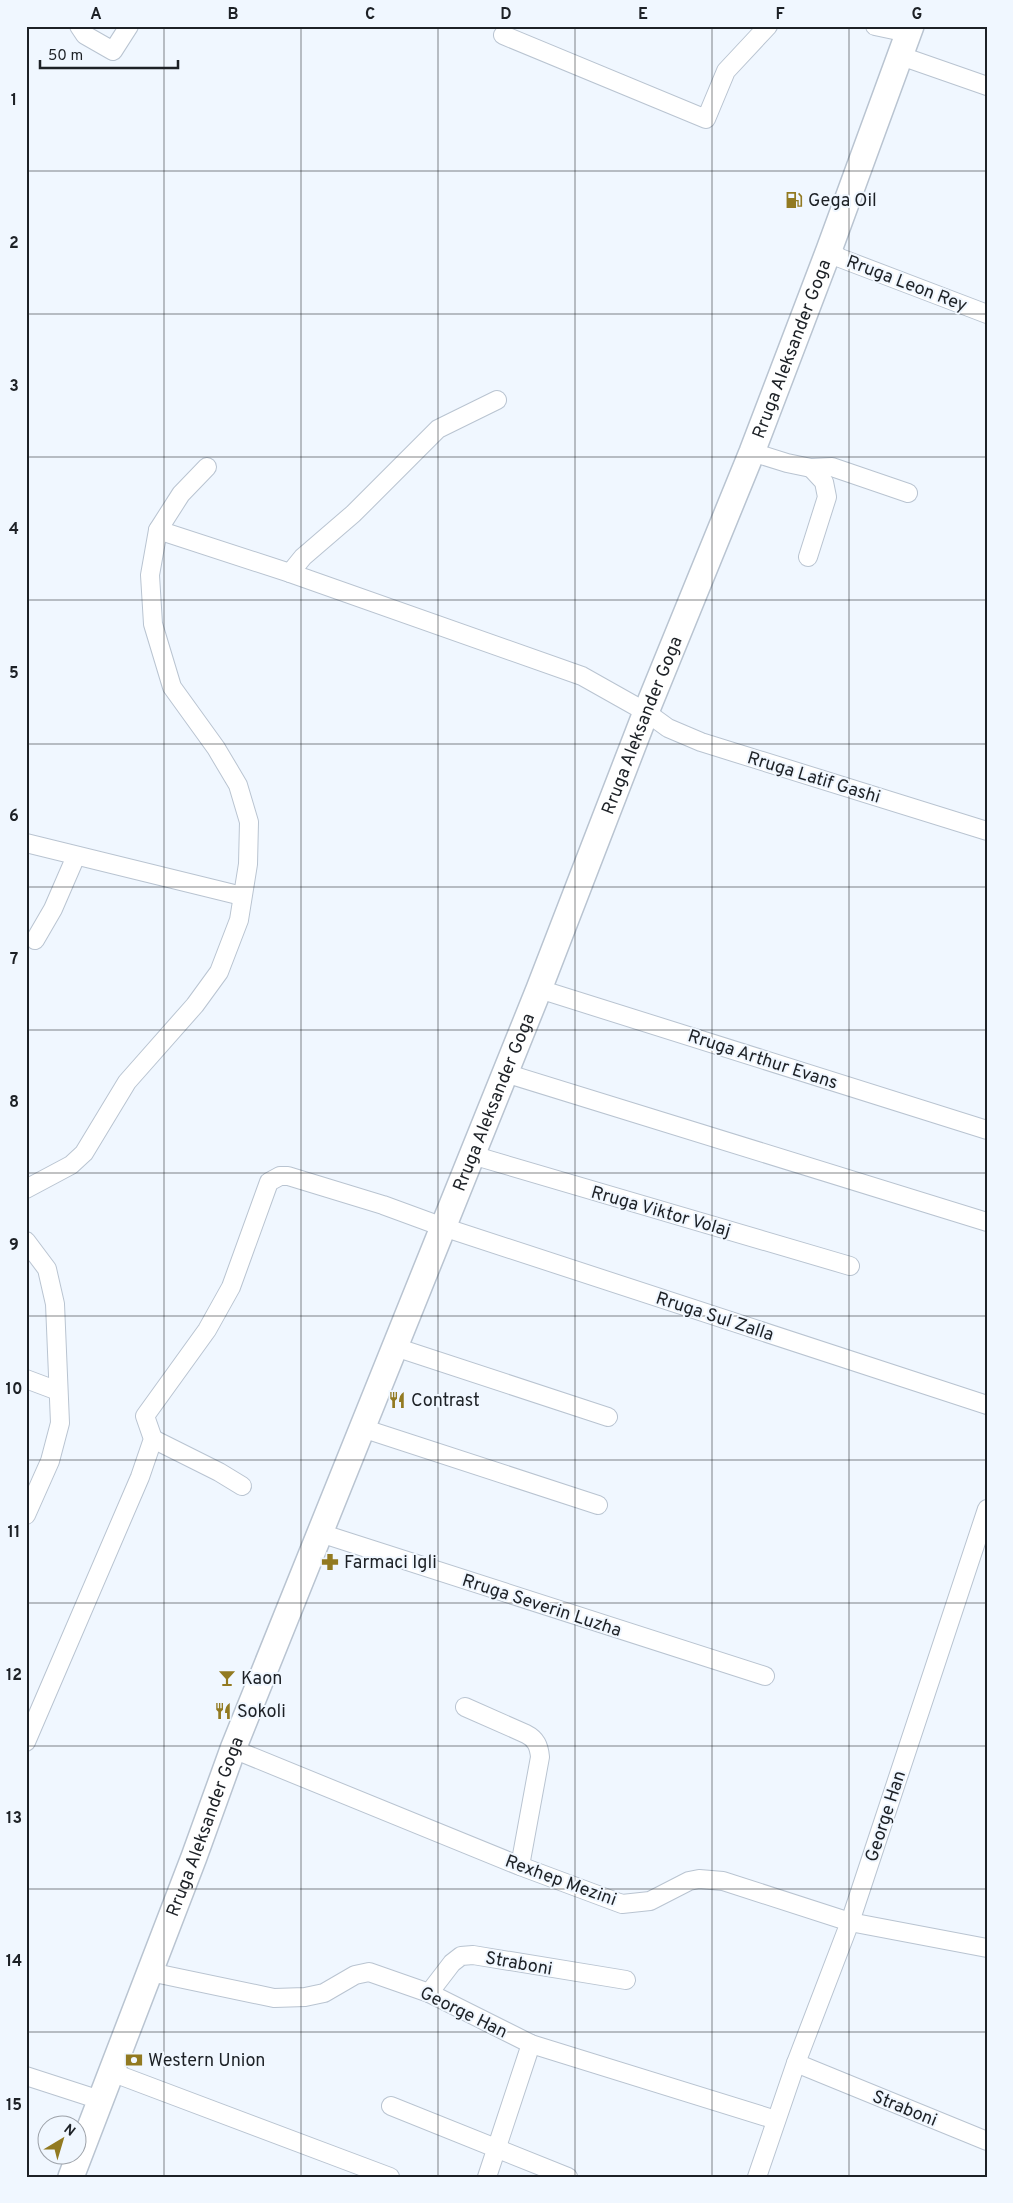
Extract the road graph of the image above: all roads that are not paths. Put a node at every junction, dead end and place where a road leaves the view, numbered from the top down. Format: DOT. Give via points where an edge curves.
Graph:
graph roads {
  1 [pos="79,26"];
  2 [pos="129,26"];
  3 [pos="768,26"];
  4 [pos="875,26"];
  5 [pos="502,35"];
  6 [pos="907,38"];
  7 [pos="987,86"];
  8 [pos="829,250"];
  9 [pos="987,314"];
  10 [pos="497,400"];
  11 [pos="752,452"];
  12 [pos="207,467"];
  13 [pos="812,468"];
  14 [pos="908,492"];
  15 [pos="158,530"];
  16 [pos="808,557"];
  17 [pos="290,573"];
  18 [pos="646,712"];
  19 [pos="987,831"];
  20 [pos="26,843"];
  21 [pos="76,856"];
  22 [pos="242,896"];
  23 [pos="35,940"];
  24 [pos="539,988"];
  25 [pos="505,1073"];
  26 [pos="987,1130"];
  27 [pos="472,1155"];
  28 [pos="26,1189"];
  29 [pos="987,1222"];
  30 [pos="443,1227"];
  31 [pos="26,1241"];
  32 [pos="850,1266"];
  33 [pos="394,1347"];
  34 [pos="26,1379"];
  35 [pos="58,1391"];
  36 [pos="987,1404"];
  37 [pos="608,1417"];
  38 [pos="362,1428"];
  39 [pos="153,1439"];
  40 [pos="242,1486"];
  41 [pos="598,1505"];
  42 [pos="987,1509"];
  43 [pos="26,1515"];
  44 [pos="320,1533"];
  45 [pos="765,1676"];
  46 [pos="465,1707"];
  47 [pos="26,1742"];
  48 [pos="233,1748"];
  49 [pos="520,1866"];
  50 [pos="850,1922"];
  51 [pos="987,1948"];
  52 [pos="150,1972"];
  53 [pos="626,1980"];
  54 [pos="429,1993"];
  55 [pos="531,2044"];
  56 [pos="796,2063"];
  57 [pos="111,2072"];
  58 [pos="26,2076"];
  59 [pos="100,2100"];
  60 [pos="391,2106"];
  61 [pos="776,2120"];
  62 [pos="987,2141"];
  63 [pos="495,2149"];
  64 [pos="71,2177"];
  65 [pos="390,2177"];
  66 [pos="487,2177"];
  67 [pos="568,2177"];
  68 [pos="757,2177"];
  1 -- 2 [label="street" via="85,35 114,51"];
  3 -- 5 [label="street" via="726,71 706,119"];
  4 -- 6 [label="street"];
  6 -- 7 [label="street"];
  6 -- 8 [label="main road, Rruga Aleksander Goga"];
  8 -- 9 [label="street, Rruga Leon Rey" via="840,258"];
  8 -- 11 [label="main road, Rruga Aleksander Goga"];
  10 -- 17 [label="street" via="438,429 354,514 303,556"];
  11 -- 13 [label="street"];
  11 -- 18 [label="main road, Rruga Aleksander Goga"];
  12 -- 15 [label="street" via="181,494"];
  13 -- 14 [label="street" via="832,467"];
  13 -- 16 [label="street" via="828,490"];
  15 -- 17 [label="street, Rruga Latif Gashi"];
  15 -- 22 [label="street" via="150,575 153,624 172,687 238,784 249,822 248,864"];
  17 -- 18 [label="street, Rruga Latif Gashi" via="582,676"];
  18 -- 19 [label="street, Rruga Latif Gashi" via="668,728 701,742"];
  18 -- 24 [label="main road, Rruga Aleksander Goga"];
  20 -- 21 [label="street"];
  21 -- 22 [label="street"];
  21 -- 23 [label="street" via="53,909"];
  22 -- 28 [label="street" via="239,920 219,972 127,1082 84,1153 71,1165"];
  24 -- 25 [label="main road, Rruga Aleksander Goga"];
  24 -- 26 [label="street, Rruga Arthur Evans"];
  25 -- 27 [label="main road, Rruga Aleksander Goga"];
  25 -- 29 [label="street"];
  27 -- 30 [label="main road, Rruga Aleksander Goga"];
  27 -- 32 [label="street, Rruga Viktor Volaj"];
  30 -- 33 [label="main road, Rruga Aleksander Goga"];
  30 -- 36 [label="street, Rruga Sul Zalla"];
  30 -- 39 [label="street, Rruga Sul Zalla" via="383,1204 288,1176 274,1178 269,1182 231,1287 207,1330 145,1416"];
  31 -- 35 [label="street" via="47,1270 55,1304"];
  33 -- 37 [label="street"];
  33 -- 38 [label="main road, Rruga Aleksander Goga"];
  34 -- 35 [label="street"];
  35 -- 43 [label="street" via="60,1423 50,1461"];
  38 -- 41 [label="street"];
  38 -- 44 [label="main road, Rruga Aleksander Goga"];
  39 -- 40 [label="street"];
  39 -- 47 [label="street" via="140,1477"];
  42 -- 50 [label="street, George Han"];
  44 -- 45 [label="street, Rruga Severin Luzha"];
  44 -- 48 [label="main road, Rruga Aleksander Goga"];
  46 -- 49 [label="street" via="532,1737 538,1746 540,1757"];
  48 -- 49 [label="street, Rexhep Mezini"];
  48 -- 52 [label="main road, Rruga Aleksander Goga"];
  49 -- 50 [label="street, Rexhep Mezini" via="622,1904 650,1901 689,1881 711,1879"];
  50 -- 51 [label="street, Rexhep Mezini"];
  50 -- 56 [label="street, George Han"];
  52 -- 54 [label="street, George Han" via="274,1998 324,1993 355,1975 369,1972"];
  52 -- 57 [label="main road, Rruga Aleksander Goga"];
  53 -- 54 [label="street, Straboni" via="473,1955 461,1956"];
  54 -- 55 [label="street, George Han"];
  55 -- 61 [label="street, George Han"];
  55 -- 63 [label="street"];
  56 -- 61 [label="street, George Han"];
  56 -- 62 [label="street, Straboni"];
  57 -- 59 [label="main road, Rruga Aleksander Goga"];
  57 -- 65 [label="street"];
  58 -- 59 [label="street"];
  59 -- 64 [label="main road, Rruga Aleksander Goga"];
  60 -- 63 [label="street"];
  61 -- 68 [label="street, George Han"];
  63 -- 66 [label="street"];
  63 -- 67 [label="street"];
}
